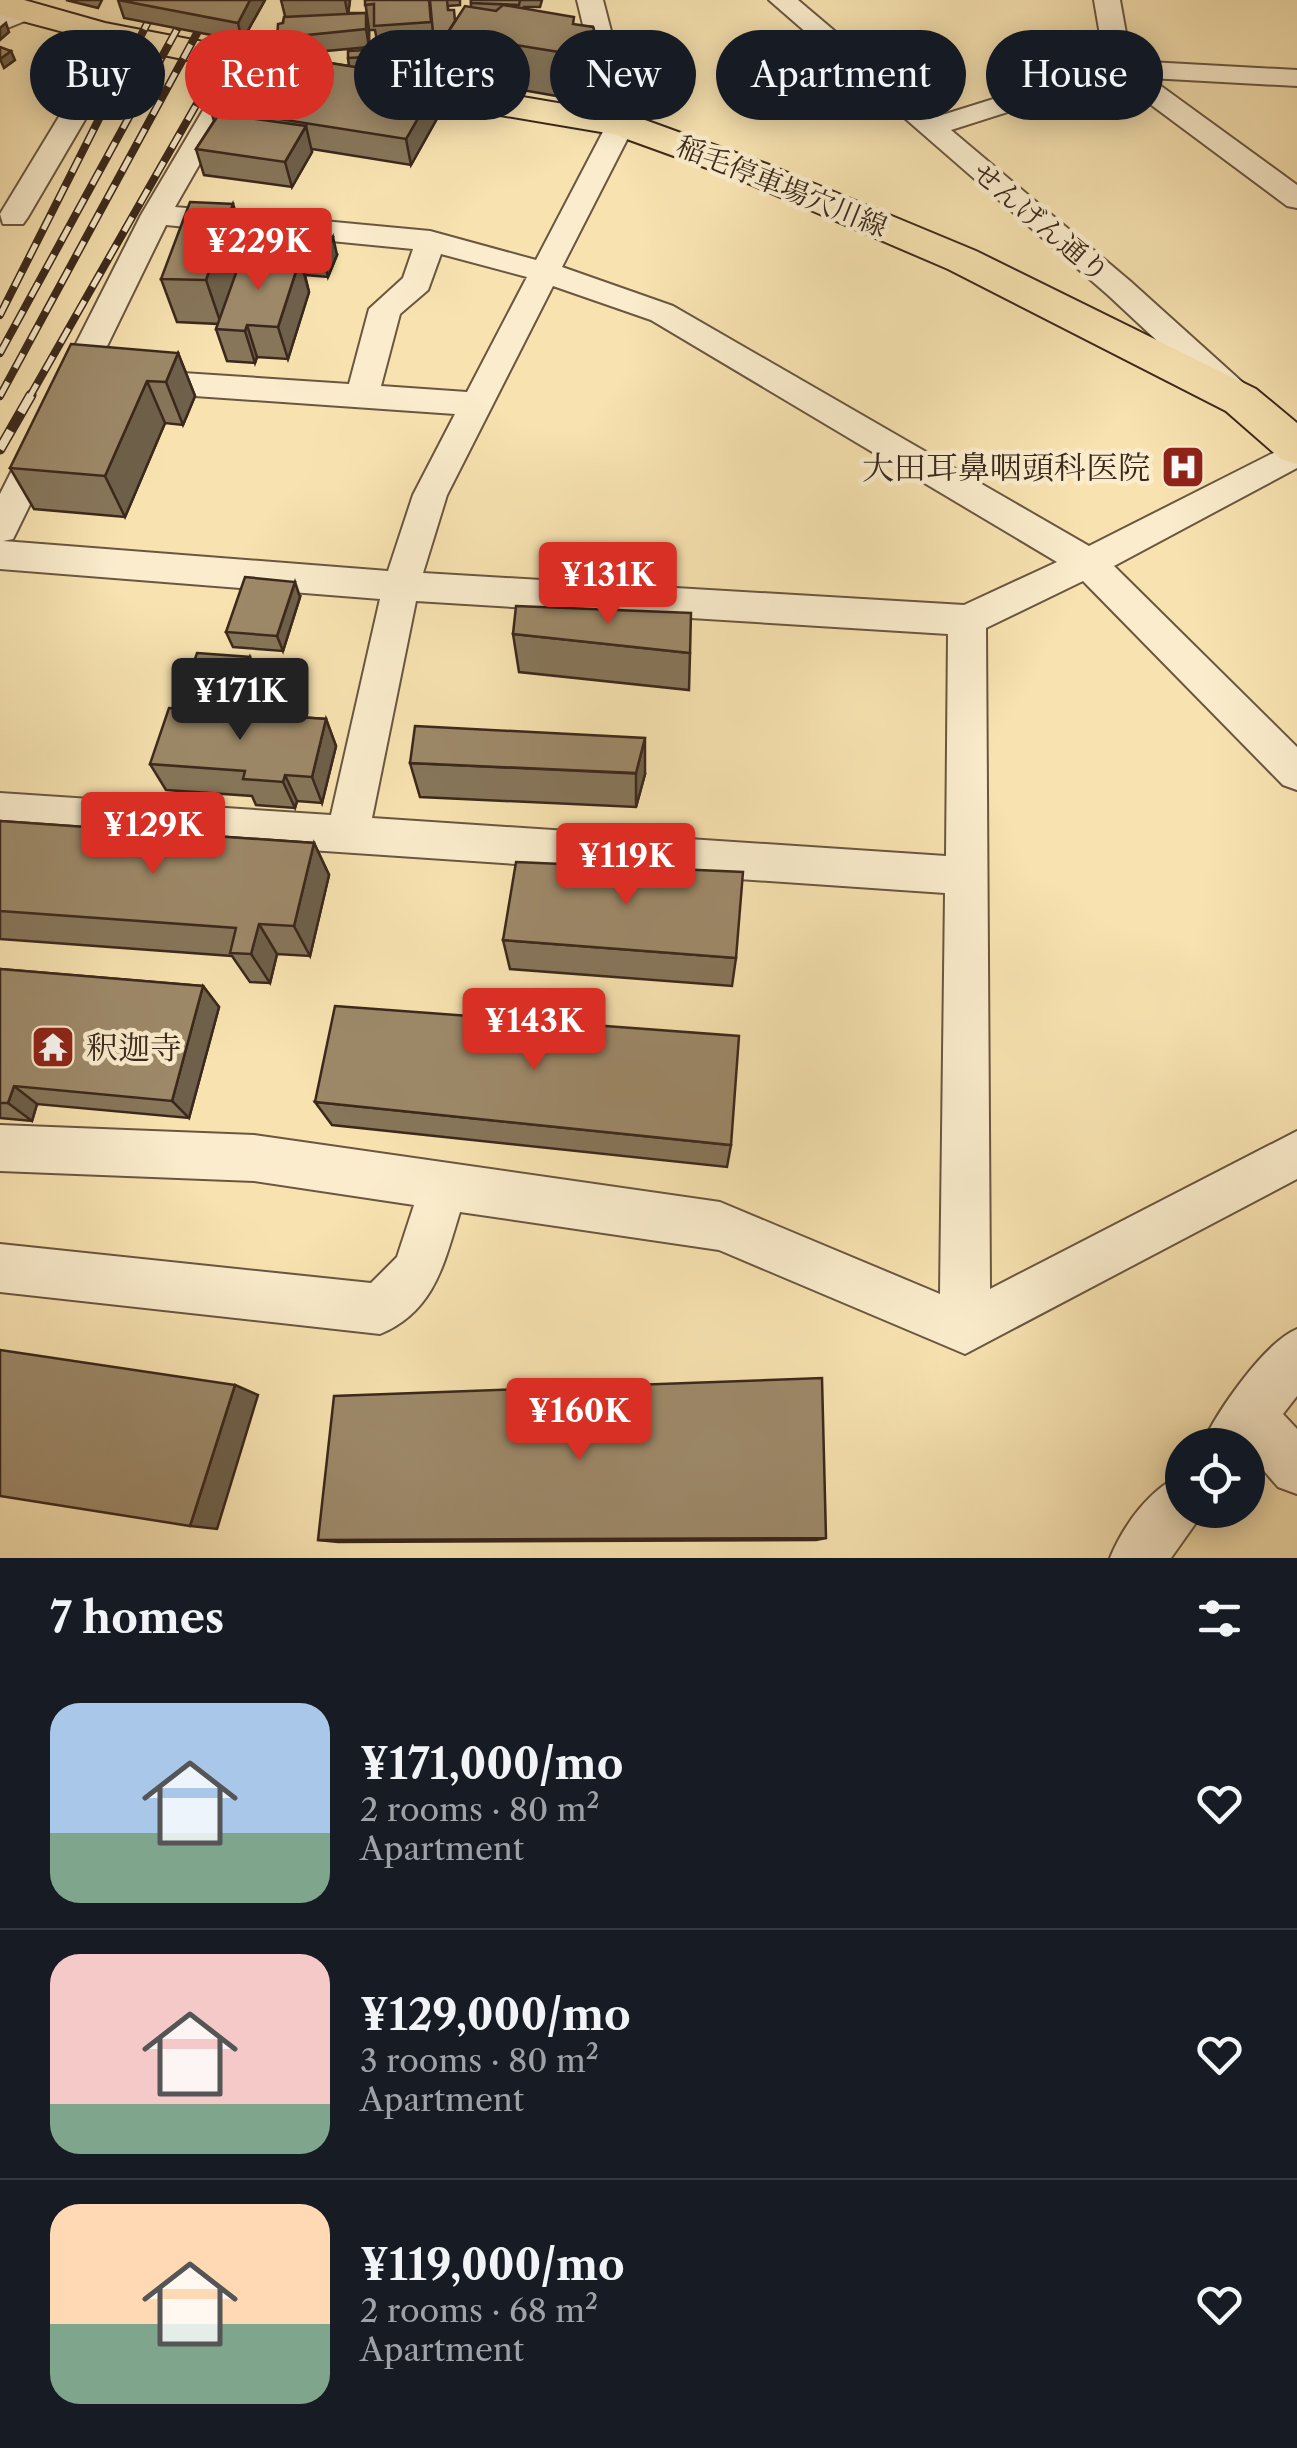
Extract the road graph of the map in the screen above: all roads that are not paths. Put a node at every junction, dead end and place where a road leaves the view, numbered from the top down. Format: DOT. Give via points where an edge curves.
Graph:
graph roads {
  1 [pos="590,0"];
  2 [pos="782,0"];
  3 [pos="1108,0"];
  4 [pos="9,13"];
  5 [pos="92,30"];
  6 [pos="1113,30"];
  7 [pos="1163,70"];
  8 [pos="334,77"];
  9 [pos="1297,78"];
  10 [pos="1163,101"];
  11 [pos="986,110"];
  12 [pos="70,120"];
  13 [pos="212,120"];
  14 [pos="621,124"];
  15 [pos="929,128"];
  16 [pos="1297,200"];
  17 [pos="156,215"];
  18 [pos="12,217"];
  19 [pos="430,240"];
  20 [pos="544,272"];
  21 [pos="76,377"];
  22 [pos="362,396"];
  23 [pos="1241,400"];
  24 [pos="477,404"];
  25 [pos="1297,450"];
  26 [pos="0,528"];
  27 [pos="0,555"];
  28 [pos="1088,563"];
  29 [pos="401,586"];
  30 [pos="968,620"];
  31 [pos="1297,773"];
  32 [pos="0,811"];
  33 [pos="348,833"];
  34 [pos="964,876"];
  35 [pos="0,1148"];
  36 [pos="1297,1154"];
  37 [pos="444,1186"];
  38 [pos="0,1268"];
  39 [pos="965,1329"];
  40 [pos="1270,1392"];
  41 [pos="1297,1468"];
  42 [pos="1165,1528"];
  43 [pos="1148,1554"];
  1 -- 14 [label="street"];
  2 -- 15 [label="street, せんげん通り"];
  3 -- 6 [label="street"];
  4 -- 5 [label="main road, 稲毛停車場穴川線"];
  7 -- 9 [label="street"];
  8 -- 14 [label="main road, 稲毛停車場穴川線"];
  10 -- 16 [label="street"];
  11 -- 15 [label="street"];
  12 -- 18 [label="street"];
  13 -- 17 [label="street"];
  14 -- 20 [label="street"];
  14 -- 23 [label="main road, 稲毛停車場穴川線" via="962,260"];
  15 -- 23 [label="street, せんげん通り"];
  17 -- 19 [label="street"];
  17 -- 21 [label="street"];
  19 -- 20 [label="street"];
  19 -- 22 [label="street" via="417,282 385,309"];
  20 -- 24 [label="street"];
  20 -- 28 [label="street" via="662,313"];
  21 -- 22 [label="street"];
  21 -- 26 [label="street"];
  22 -- 24 [label="street"];
  23 -- 25 [label="main road, せんげん通り"];
  24 -- 29 [label="street" via="430,495"];
  25 -- 28 [label="street"];
  27 -- 29 [label="street"];
  28 -- 30 [label="street"];
  28 -- 31 [label="street"];
  29 -- 30 [label="street"];
  29 -- 33 [label="street"];
  30 -- 34 [label="street"];
  32 -- 33 [label="street"];
  33 -- 34 [label="street"];
  34 -- 39 [label="street"];
  35 -- 37 [label="street" via="254,1158"];
  36 -- 39 [label="street"];
  37 -- 38 [label="street" via="417,1272 380,1309"];
  37 -- 39 [label="street" via="720,1226"];
  40 -- 41 [label="street"];
  42 -- 43 [label="street"];
}
